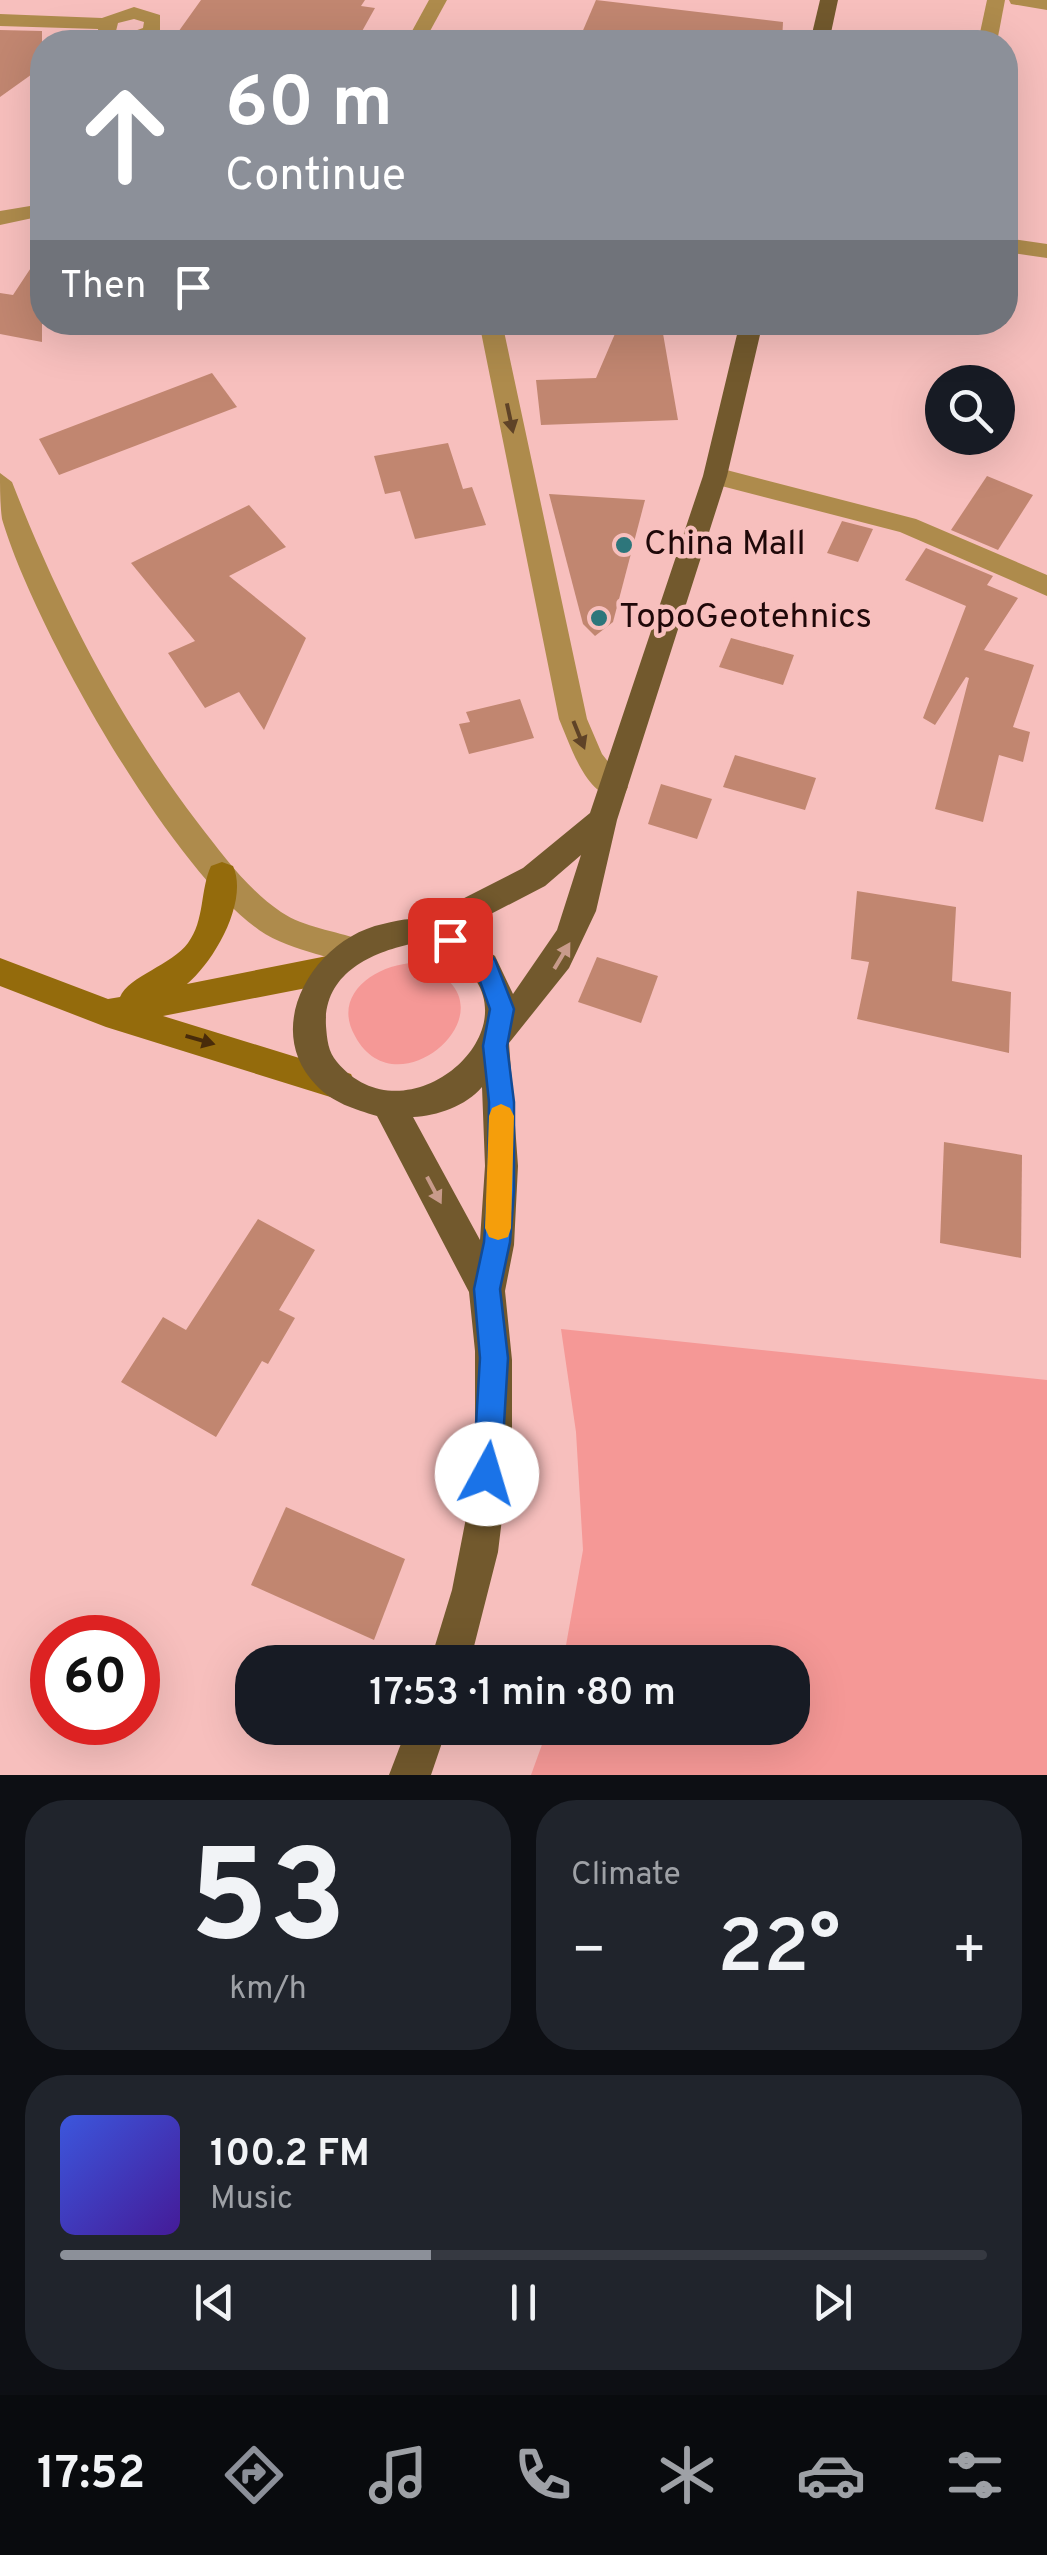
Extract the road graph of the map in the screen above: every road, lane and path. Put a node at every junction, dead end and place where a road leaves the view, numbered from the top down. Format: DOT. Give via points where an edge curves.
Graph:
graph roads {
  1 [pos="438,0"];
  2 [pos="829,0"];
  3 [pos="996,0"];
  4 [pos="1018,0"];
  5 [pos="1047,4"];
  6 [pos="147,7"];
  7 [pos="0,20"];
  8 [pos="106,24"];
  9 [pos="106,30"];
  10 [pos="152,30"];
  11 [pos="422,30"];
  12 [pos="822,30"];
  13 [pos="990,30"];
  14 [pos="30,212"];
  15 [pos="0,218"];
  16 [pos="1018,247"];
  17 [pos="1047,251"];
  18 [pos="493,335"];
  19 [pos="749,335"];
  20 [pos="715,476"];
  21 [pos="0,482"];
  22 [pos="1047,586"];
  23 [pos="614,787"];
  24 [pos="602,820"];
  25 [pos="222,875"];
  26 [pos="427,932"];
  27 [pos="338,959"];
  28 [pos="0,972"];
  29 [pos="106,1014"];
  30 [pos="498,1039"];
  31 [pos="340,1085"];
  32 [pos="388,1104"];
  33 [pos="487,1289"];
  34 [pos="454,1645"];
  35 [pos="421,1745"];
  36 [pos="410,1775"];
  1 -- 11 [label="street"];
  2 -- 12 [label="main road"];
  3 -- 13 [label="street"];
  4 -- 5 [label="street"];
  6 -- 8 [label="street"];
  6 -- 10 [label="street"];
  7 -- 8 [label="street"];
  8 -- 9 [label="street"];
  14 -- 15 [label="street"];
  16 -- 17 [label="street"];
  18 -- 23 [label="street, one-way" via="573,719 591,761"];
  19 -- 20 [label="main road"];
  20 -- 22 [label="street" via="907,524"];
  20 -- 23 [label="main road"];
  21 -- 25 [label="street" via="33,572 99,704"];
  23 -- 24 [label="main road"];
  24 -- 26 [label="main road" via="534,877"];
  30 -- 24 [label="main road, one-way" via="570,944"];
  25 -- 27 [label="street" via="272,922"];
  25 -- 29 [label="street" via="218,915 193,964"];
  26 -- 27 [label="main road" via="395,932"];
  26 -- 30 [label="main road" via="470,951 486,967 502,1009"];
  27 -- 29 [label="street"];
  27 -- 31 [label="main road" via="314,994 309,1037"];
  28 -- 29 [label="street"];
  29 -- 31 [label="street, one-way"];
  30 -- 32 [label="main road" via="482,1068 440,1098"];
  30 -- 33 [label="main road" via="501,1191"];
  31 -- 32 [label="main road"];
  32 -- 33 [label="main road, one-way"];
  33 -- 34 [label="main road" via="492,1436 478,1552"];
  35 -- 36 [label="main road"];
}
